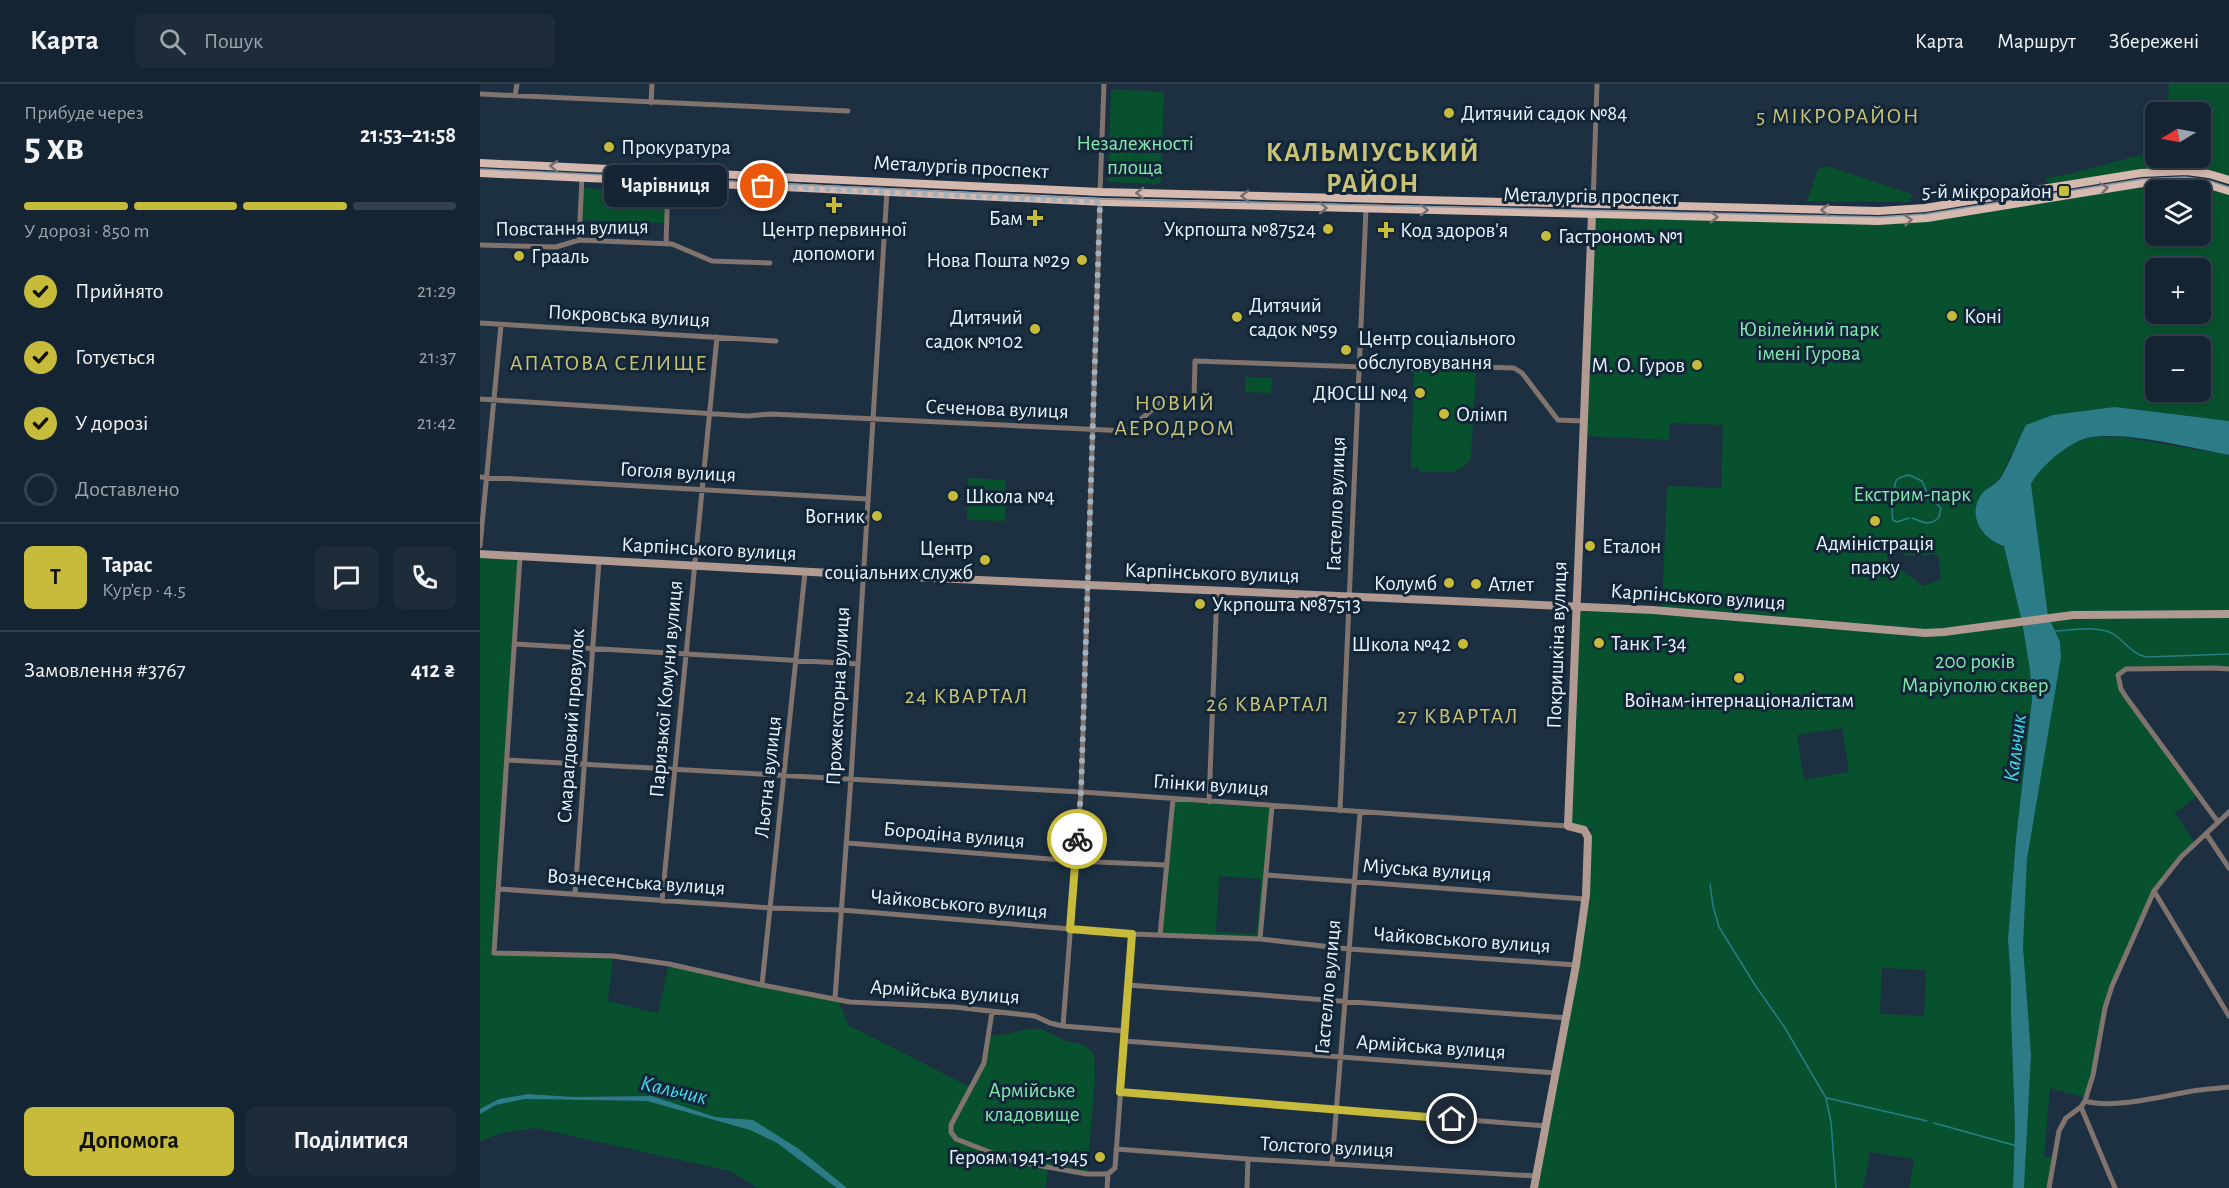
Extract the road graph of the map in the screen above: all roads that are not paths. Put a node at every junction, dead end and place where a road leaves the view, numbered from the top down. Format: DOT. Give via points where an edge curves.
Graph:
graph roads {
  1 [pos="517,84"];
  2 [pos="652,84"];
  3 [pos="1104,84"];
  4 [pos="1597,84"];
  5 [pos="480,94"];
  6 [pos="515,96"];
  7 [pos="651,103"];
  8 [pos="848,111"];
  9 [pos="480,163"];
  10 [pos="582,167"];
  11 [pos="668,171"];
  12 [pos="480,173"];
  13 [pos="582,177"];
  14 [pos="2229,180"];
  15 [pos="668,181"];
  16 [pos="887,181"];
  17 [pos="2229,190"];
  18 [pos="887,191"];
  19 [pos="1100,192"];
  20 [pos="1366,199"];
  21 [pos="1100,202"];
  22 [pos="1593,204"];
  23 [pos="1366,209"];
  24 [pos="1592,214"];
  25 [pos="579,240"];
  26 [pos="666,244"];
  27 [pos="480,245"];
  28 [pos="770,263"];
  29 [pos="480,323"];
  30 [pos="501,325"];
  31 [pos="717,337"];
  32 [pos="776,341"];
  33 [pos="1359,367"];
  34 [pos="480,399"];
  35 [pos="494,400"];
  36 [pos="710,414"];
  37 [pos="872,421"];
  38 [pos="1584,421"];
  39 [pos="1092,430"];
  40 [pos="483,477"];
  41 [pos="702,489"];
  42 [pos="867,499"];
  43 [pos="480,546"];
  44 [pos="480,554"];
  45 [pos="520,557"];
  46 [pos="599,561"];
  47 [pos="694,566"];
  48 [pos="805,572"];
  49 [pos="863,575"];
  50 [pos="1086,585"];
  51 [pos="1217,591"];
  52 [pos="1350,597"];
  53 [pos="1577,606"];
  54 [pos="2229,614"];
  55 [pos="515,644"];
  56 [pos="593,649"];
  57 [pos="685,654"];
  58 [pos="796,661"];
  59 [pos="858,664"];
  60 [pos="2229,669"];
  61 [pos="507,760"];
  62 [pos="585,764"];
  63 [pos="675,769"];
  64 [pos="784,775"];
  65 [pos="852,778"];
  66 [pos="1081,792"];
  67 [pos="1173,799"];
  68 [pos="1209,802"];
  69 [pos="1272,806"];
  70 [pos="1340,811"];
  71 [pos="2229,812"];
  72 [pos="1360,813"];
  73 [pos="2218,822"];
  74 [pos="1568,826"];
  75 [pos="2207,835"];
  76 [pos="847,843"];
  77 [pos="1076,861"];
  78 [pos="1166,866"];
  79 [pos="2229,867"];
  80 [pos="1266,875"];
  81 [pos="1354,881"];
  82 [pos="499,889"];
  83 [pos="2154,891"];
  84 [pos="575,894"];
  85 [pos="1585,899"];
  86 [pos="662,901"];
  87 [pos="771,908"];
  88 [pos="842,910"];
  89 [pos="1070,929"];
  90 [pos="1132,934"];
  91 [pos="1160,935"];
  92 [pos="1260,939"];
  93 [pos="1349,949"];
  94 [pos="1576,965"];
  95 [pos="762,985"];
  96 [pos="1128,985"];
  97 [pos="835,998"];
  98 [pos="1345,1002"];
  99 [pos="992,1012"];
  100 [pos="2229,1016"];
  101 [pos="1567,1018"];
  102 [pos="1063,1026"];
  103 [pos="1125,1031"];
  104 [pos="1124,1041"];
  105 [pos="1340,1057"];
  106 [pos="1556,1073"];
  107 [pos="2229,1087"];
  108 [pos="1120,1092"];
  109 [pos="2085,1101"];
  110 [pos="2080,1107"];
  111 [pos="1336,1110"];
  112 [pos="1546,1126"];
  113 [pos="1116,1149"];
  114 [pos="1248,1159"];
  115 [pos="1332,1164"];
  116 [pos="1108,1174"];
  117 [pos="1536,1176"];
  118 [pos="1107,1188"];
  119 [pos="1248,1188"];
  120 [pos="1534,1188"];
  121 [pos="2049,1188"];
  122 [pos="2115,1188"];
  1 -- 6 [label="street"];
  2 -- 7 [label="street"];
  3 -- 19 [label="street"];
  4 -- 22 [label="street, Покришкіна вулиця"];
  5 -- 6 [label="street"];
  6 -- 7 [label="street"];
  7 -- 8 [label="street"];
  10 -- 9 [label="main road, Металургів проспект, one-way"];
  10 -- 11 [label="main road, Металургів проспект"];
  10 -- 13 [label="main road"];
  11 -- 15 [label="main road"];
  11 -- 16 [label="main road, Металургів проспект"];
  12 -- 13 [label="main road, Металургів проспект"];
  13 -- 15 [label="main road, Металургів проспект"];
  13 -- 25 [label="street"];
  14 -- 22 [label="main road, Металургів проспект, one-way" via="2186,171 2141,173 1890,211"];
  15 -- 18 [label="main road, Металургів проспект"];
  15 -- 26 [label="street"];
  16 -- 18 [label="main road, Прожекторна вулиця"];
  16 -- 19 [label="main road, Металургів проспект"];
  24 -- 17 [label="main road, Металургів проспект, one-way" via="1903,220 2143,183 2185,181"];
  18 -- 21 [label="main road, Металургів проспект"];
  18 -- 37 [label="street, Прожекторна вулиця"];
  20 -- 19 [label="main road, Металургів проспект, one-way"];
  19 -- 21 [label="main road"];
  20 -- 22 [label="main road, Металургів проспект"];
  20 -- 23 [label="main road, Гастелло вулиця"];
  21 -- 23 [label="main road, Металургів проспект, one-way"];
  21 -- 39 [label="street"];
  22 -- 24 [label="main road, Покришкіна вулиця"];
  23 -- 24 [label="main road, Металургів проспект, one-way"];
  23 -- 33 [label="street, Гастелло вулиця"];
  24 -- 38 [label="street, Покришкіна вулиця"];
  25 -- 26 [label="street, Повстання вулиця"];
  25 -- 27 [label="street, Повстання вулиця" via="556,247"];
  26 -- 28 [label="street, Повстання вулиця" via="712,261"];
  29 -- 30 [label="street, Покровська вулиця"];
  30 -- 31 [label="street, Покровська вулиця"];
  30 -- 35 [label="street"];
  31 -- 32 [label="street, Покровська вулиця"];
  31 -- 36 [label="street, Паризької Комуни вулиця"];
  33 -- 38 [label="street, Сєченова вулиця" via="1514,368 1558,420"];
  33 -- 39 [label="street, Сєченова вулиця" via="1195,361 1194,399 1166,398 1127,431"];
  33 -- 52 [label="street, Гастелло вулиця"];
  34 -- 35 [label="street, Сєченова вулиця"];
  35 -- 36 [label="street, Сєченова вулиця"];
  35 -- 40 [label="street"];
  36 -- 37 [label="street, Сєченова вулиця"];
  36 -- 41 [label="street, Паризької Комуни вулиця"];
  37 -- 39 [label="street, Сєченова вулиця"];
  37 -- 42 [label="street, Прожекторна вулиця"];
  38 -- 53 [label="street, Покришкіна вулиця"];
  39 -- 50 [label="street"];
  40 -- 41 [label="street, Гоголя вулиця"];
  40 -- 43 [label="street"];
  41 -- 42 [label="street, Гоголя вулиця"];
  41 -- 47 [label="street, Паризької Комуни вулиця"];
  42 -- 49 [label="street, Прожекторна вулиця"];
  44 -- 45 [label="street, Карпінського вулиця"];
  45 -- 46 [label="street, Карпінського вулиця"];
  45 -- 55 [label="street"];
  46 -- 47 [label="street, Карпінського вулиця"];
  46 -- 56 [label="street, Смарагдовий провулок"];
  47 -- 48 [label="street, Карпінського вулиця"];
  47 -- 57 [label="street, Паризької Комуни вулиця"];
  48 -- 49 [label="street, Карпінського вулиця"];
  48 -- 58 [label="street, Льотна вулиця"];
  49 -- 50 [label="street, Карпінського вулиця"];
  49 -- 59 [label="street, Прожекторна вулиця"];
  50 -- 51 [label="street, Карпінського вулиця"];
  50 -- 66 [label="street"];
  51 -- 52 [label="street, Карпінського вулиця"];
  51 -- 68 [label="street"];
  52 -- 53 [label="street, Карпінського вулиця"];
  52 -- 70 [label="street, Гастелло вулиця"];
  53 -- 54 [label="street, Карпінського вулиця" via="1925,633 2073,615"];
  53 -- 74 [label="street, Покришкіна вулиця"];
  55 -- 56 [label="street"];
  55 -- 61 [label="street"];
  56 -- 57 [label="street"];
  56 -- 62 [label="street, Смарагдовий провулок"];
  57 -- 58 [label="street"];
  57 -- 63 [label="street, Паризької Комуни вулиця"];
  58 -- 59 [label="street"];
  58 -- 64 [label="street, Льотна вулиця"];
  59 -- 65 [label="street, Прожекторна вулиця"];
  60 -- 73 [label="street" via="2126,669 2118,675 2126,697"];
  61 -- 62 [label="street, Глінки вулиця"];
  61 -- 82 [label="street"];
  62 -- 63 [label="street, Глінки вулиця"];
  62 -- 84 [label="street, Смарагдовий провулок"];
  63 -- 64 [label="street, Глінки вулиця"];
  63 -- 86 [label="street, Паризької Комуни вулиця"];
  64 -- 65 [label="street, Глінки вулиця"];
  64 -- 87 [label="street, Льотна вулиця"];
  65 -- 66 [label="street, Глінки вулиця"];
  65 -- 76 [label="street, Прожекторна вулиця"];
  66 -- 67 [label="street, Глінки вулиця"];
  66 -- 77 [label="street"];
  67 -- 68 [label="street, Глінки вулиця"];
  67 -- 78 [label="street"];
  68 -- 69 [label="street, Глінки вулиця"];
  69 -- 70 [label="street, Глінки вулиця"];
  69 -- 80 [label="street"];
  70 -- 72 [label="street, Глінки вулиця"];
  71 -- 73 [label="street"];
  72 -- 74 [label="street, Глінки вулиця"];
  72 -- 81 [label="street, Гастелло вулиця"];
  73 -- 75 [label="street"];
  74 -- 85 [label="street" via="1584,830 1588,837"];
  75 -- 79 [label="street"];
  75 -- 83 [label="street" via="2181,857"];
  76 -- 77 [label="street, Бородіна вулиця"];
  76 -- 88 [label="street, Прожекторна вулиця"];
  77 -- 78 [label="street, Бородіна вулиця"];
  77 -- 89 [label="street"];
  78 -- 91 [label="street"];
  80 -- 81 [label="street, Міуська вулиця"];
  80 -- 92 [label="street"];
  81 -- 85 [label="street, Міуська вулиця"];
  81 -- 93 [label="street, Гастелло вулиця"];
  82 -- 84 [label="street, Вознесенська вулиця"];
  82 -- 95 [label="street" via="494,953 613,956"];
  83 -- 100 [label="street"];
  83 -- 109 [label="street" via="2108,997"];
  84 -- 86 [label="street, Вознесенська вулиця"];
  85 -- 94 [label="street"];
  86 -- 87 [label="street, Вознесенська вулиця"];
  87 -- 88 [label="street, Чайковського вулиця"];
  87 -- 95 [label="street, Льотна вулиця"];
  88 -- 89 [label="street, Чайковського вулиця"];
  88 -- 97 [label="street, Прожекторна вулиця"];
  89 -- 90 [label="street, Чайковського вулиця"];
  89 -- 102 [label="street"];
  90 -- 91 [label="street, Чайковського вулиця"];
  90 -- 96 [label="street"];
  91 -- 92 [label="street, Чайковського вулиця"];
  92 -- 93 [label="street, Чайковського вулиця"];
  93 -- 94 [label="street, Чайковського вулиця"];
  93 -- 98 [label="street, Гастелло вулиця"];
  94 -- 101 [label="street"];
  95 -- 97 [label="street, Армійська вулиця"];
  96 -- 98 [label="street"];
  96 -- 103 [label="street"];
  97 -- 99 [label="street, Армійська вулиця"];
  98 -- 101 [label="street"];
  98 -- 105 [label="street, Гастелло вулиця"];
  99 -- 102 [label="street, Армійська вулиця" via="1035,1016"];
  99 -- 116 [label="street" via="984,1063 951,1125 956,1139 1013,1161"];
  101 -- 106 [label="street"];
  102 -- 103 [label="street, Армійська вулиця"];
  103 -- 104 [label="street"];
  104 -- 105 [label="street, Армійська вулиця"];
  104 -- 108 [label="street"];
  105 -- 106 [label="street, Армійська вулиця"];
  105 -- 111 [label="street, Гастелло вулиця"];
  106 -- 112 [label="street"];
  107 -- 109 [label="street" via="2133,1101"];
  108 -- 111 [label="street"];
  108 -- 113 [label="street"];
  109 -- 110 [label="street"];
  110 -- 121 [label="street" via="2066,1118 2059,1131"];
  110 -- 122 [label="street"];
  111 -- 112 [label="street"];
  111 -- 115 [label="street, Гастелло вулиця"];
  112 -- 117 [label="street"];
  113 -- 114 [label="street, Толстого вулиця"];
  113 -- 116 [label="street" via="1115,1168"];
  114 -- 115 [label="street, Толстого вулиця"];
  114 -- 119 [label="street"];
  115 -- 117 [label="street, Толстого вулиця"];
  116 -- 118 [label="street"];
  117 -- 120 [label="street"];
}
